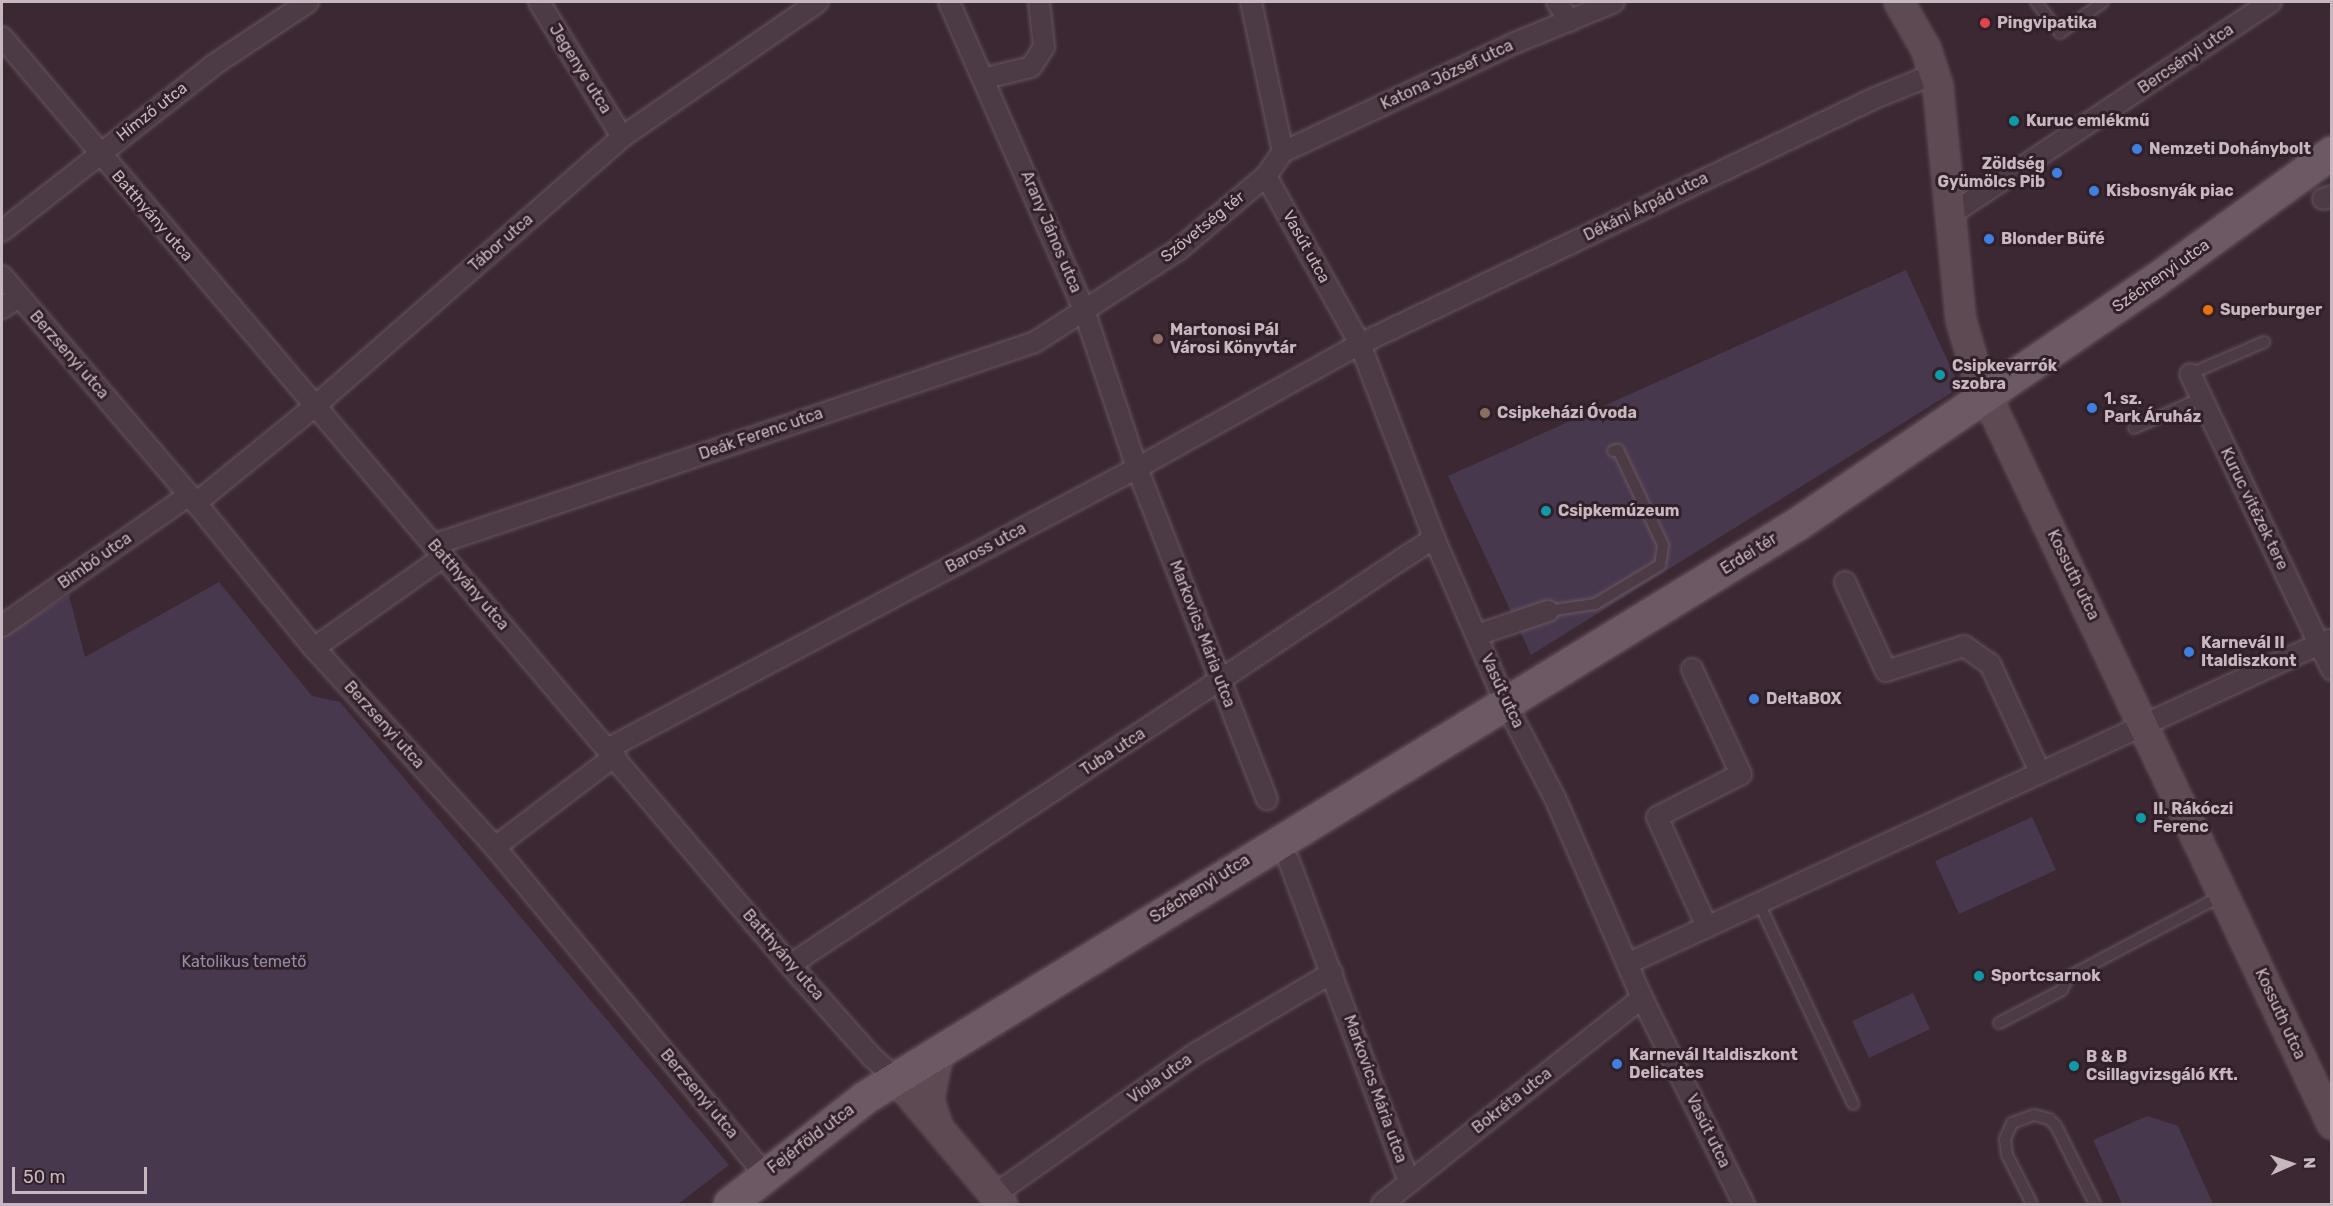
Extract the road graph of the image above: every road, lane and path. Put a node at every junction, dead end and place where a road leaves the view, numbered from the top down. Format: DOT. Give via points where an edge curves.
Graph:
graph roads {
  1 [pos="308,2"];
  2 [pos="539,2"];
  3 [pos="818,2"];
  4 [pos="950,2"];
  5 [pos="1039,2"];
  6 [pos="1251,2"];
  7 [pos="1557,2"];
  8 [pos="1614,2"];
  9 [pos="1899,2"];
  10 [pos="2036,2"];
  11 [pos="2103,2"];
  12 [pos="2271,2"];
  13 [pos="1569,21"];
  14 [pos="2,37"];
  15 [pos="1934,74"];
  16 [pos="986,78"];
  17 [pos="622,137"];
  18 [pos="1283,152"];
  19 [pos="99,153"];
  20 [pos="2331,153"];
  21 [pos="1266,176"];
  22 [pos="1950,215"];
  23 [pos="2,231"];
  24 [pos="2,276"];
  25 [pos="19,297"];
  26 [pos="2,308"];
  27 [pos="1084,310"];
  28 [pos="2264,342"];
  29 [pos="1360,344"];
  30 [pos="2190,374"];
  31 [pos="1986,395"];
  32 [pos="2201,398"];
  33 [pos="315,406"];
  34 [pos="2134,428"];
  35 [pos="1613,451"];
  36 [pos="1137,468"];
  37 [pos="193,499"];
  38 [pos="1434,538"];
  39 [pos="438,550"];
  40 [pos="1845,582"];
  41 [pos="1548,611"];
  42 [pos="2,626"];
  43 [pos="1477,635"];
  44 [pos="2325,641"];
  45 [pos="314,648"];
  46 [pos="1692,669"];
  47 [pos="2331,670"];
  48 [pos="1221,681"];
  49 [pos="1506,704"];
  50 [pos="2144,724"];
  51 [pos="612,752"];
  52 [pos="2040,772"];
  53 [pos="1267,799"];
  54 [pos="495,847"];
  55 [pos="1289,861"];
  56 [pos="2223,895"];
  57 [pos="1759,903"];
  58 [pos="1707,927"];
  59 [pos="1629,963"];
  60 [pos="790,965"];
  61 [pos="1332,973"];
  62 [pos="1642,998"];
  63 [pos="1999,1023"];
  64 [pos="939,1051"];
  65 [pos="896,1078"];
  66 [pos="1853,1104"];
  67 [pos="2331,1124"];
  68 [pos="938,1129"];
  69 [pos="765,1174"];
  70 [pos="1409,1182"];
  71 [pos="998,1200"];
  72 [pos="730,1204"];
  73 [pos="1382,1204"];
  74 [pos="1744,1204"];
  75 [pos="2032,1204"];
  76 [pos="2094,1204"];
  1 -- 19 [label="street, Hímző utca" via="215,63"];
  2 -- 17 [label="street, Jegenye utca"];
  3 -- 17 [label="street, Tábor utca"];
  4 -- 16 [label="street, Arany János utca"];
  5 -- 16 [label="street" via="1044,46 1031,68"];
  6 -- 18 [label="street"];
  7 -- 13 [label="street"];
  8 -- 13 [label="street, Katona József utca"];
  9 -- 15 [label="street, Kossuth utca" via="1920,38"];
  10 -- 11 [label="lane" via="2060,33"];
  12 -- 22 [label="street, Bercsényi utca"];
  13 -- 18 [label="street, Katona József utca"];
  14 -- 19 [label="street, Batthyány utca"];
  15 -- 22 [label="street, Kossuth utca" via="1944,128"];
  15 -- 29 [label="street, Dékáni Árpád utca" via="1875,98"];
  16 -- 27 [label="street, Arany János utca"];
  17 -- 33 [label="street, Tábor utca"];
  18 -- 21 [label="street, Szövetség tér"];
  19 -- 23 [label="street, Hímző utca"];
  19 -- 33 [label="street, Batthyány utca"];
  20 -- 31 [label="main road, Széchenyi utca" via="2149,285"];
  21 -- 27 [label="street, Szövetség tér" via="1178,250"];
  21 -- 29 [label="street, Vasút utca"];
  22 -- 31 [label="street, Kossuth utca" via="1961,320"];
  24 -- 25 [label="street, Berzsenyi utca"];
  25 -- 26 [label="street"];
  25 -- 37 [label="street, Berzsenyi utca"];
  27 -- 36 [label="street, Arany János utca"];
  27 -- 39 [label="street, Deák Ferenc utca" via="1035,342"];
  28 -- 30 [label="lane"];
  29 -- 36 [label="street, Baross utca"];
  29 -- 38 [label="street, Vasút utca"];
  30 -- 32 [label="street, Kuruc vitézek tere"];
  31 -- 49 [label="main road, Erdei tér" via="1798,524"];
  31 -- 50 [label="street, Kossuth utca"];
  32 -- 34 [label="lane"];
  32 -- 44 [label="street, Kuruc vitézek tere"];
  33 -- 37 [label="street, Tábor utca"];
  33 -- 39 [label="street, Batthyány utca"];
  35 -- 41 [label="lane" via="1618,450 1663,545 1660,565 1595,604"];
  36 -- 48 [label="street, Markovics Mária utca"];
  36 -- 51 [label="street, Baross utca"];
  37 -- 42 [label="street, Bimbó utca"];
  37 -- 45 [label="street, Berzsenyi utca"];
  38 -- 43 [label="street, Vasút utca"];
  38 -- 48 [label="street, Tuba utca"];
  39 -- 45 [label="street, Deák Ferenc utca"];
  39 -- 51 [label="street, Batthyány utca"];
  40 -- 52 [label="street" via="1886,671 1964,646 1990,663"];
  41 -- 43 [label="street"];
  43 -- 49 [label="street, Vasút utca"];
  44 -- 47 [label="street, Kuruc vitézek tere"];
  44 -- 50 [label="street"];
  45 -- 54 [label="street, Berzsenyi utca"];
  46 -- 58 [label="street" via="1741,774 1657,818"];
  48 -- 53 [label="street, Markovics Mária utca"];
  48 -- 60 [label="street, Tuba utca"];
  49 -- 59 [label="street, Vasút utca" via="1555,798"];
  49 -- 64 [label="main road, Széchenyi utca"];
  50 -- 52 [label="street"];
  50 -- 56 [label="street, Kossuth utca"];
  51 -- 54 [label="street, Baross utca"];
  51 -- 60 [label="street, Batthyány utca"];
  52 -- 57 [label="street"];
  54 -- 69 [label="street, Berzsenyi utca"];
  55 -- 61 [label="street, Markovics Mária utca"];
  56 -- 63 [label="lane" via="2068,976 2062,990"];
  56 -- 67 [label="street, Kossuth utca"];
  57 -- 58 [label="street"];
  57 -- 66 [label="lane"];
  58 -- 59 [label="street"];
  59 -- 62 [label="street, Vasút utca"];
  60 -- 65 [label="street, Batthyány utca" via="873,1058"];
  61 -- 70 [label="street, Markovics Mária utca"];
  61 -- 71 [label="street, Viola utca" via="1196,1053"];
  62 -- 70 [label="street, Bokréta utca"];
  62 -- 74 [label="street, Vasút utca"];
  64 -- 65 [label="main road, Széchenyi utca"];
  64 -- 68 [label="street, Batthyány utca" via="929,1099"];
  65 -- 68 [label="street, Batthyány utca"];
  65 -- 69 [label="main road, Fejérföld utca"];
  68 -- 71 [label="street, Batthyány utca"];
  69 -- 72 [label="main road, Fejérföld utca"];
  70 -- 73 [label="street, Bokréta utca"];
  75 -- 76 [label="lane" via="2007,1155 2005,1139 2012,1123 2034,1115 2049,1119 2056,1126"];
}
